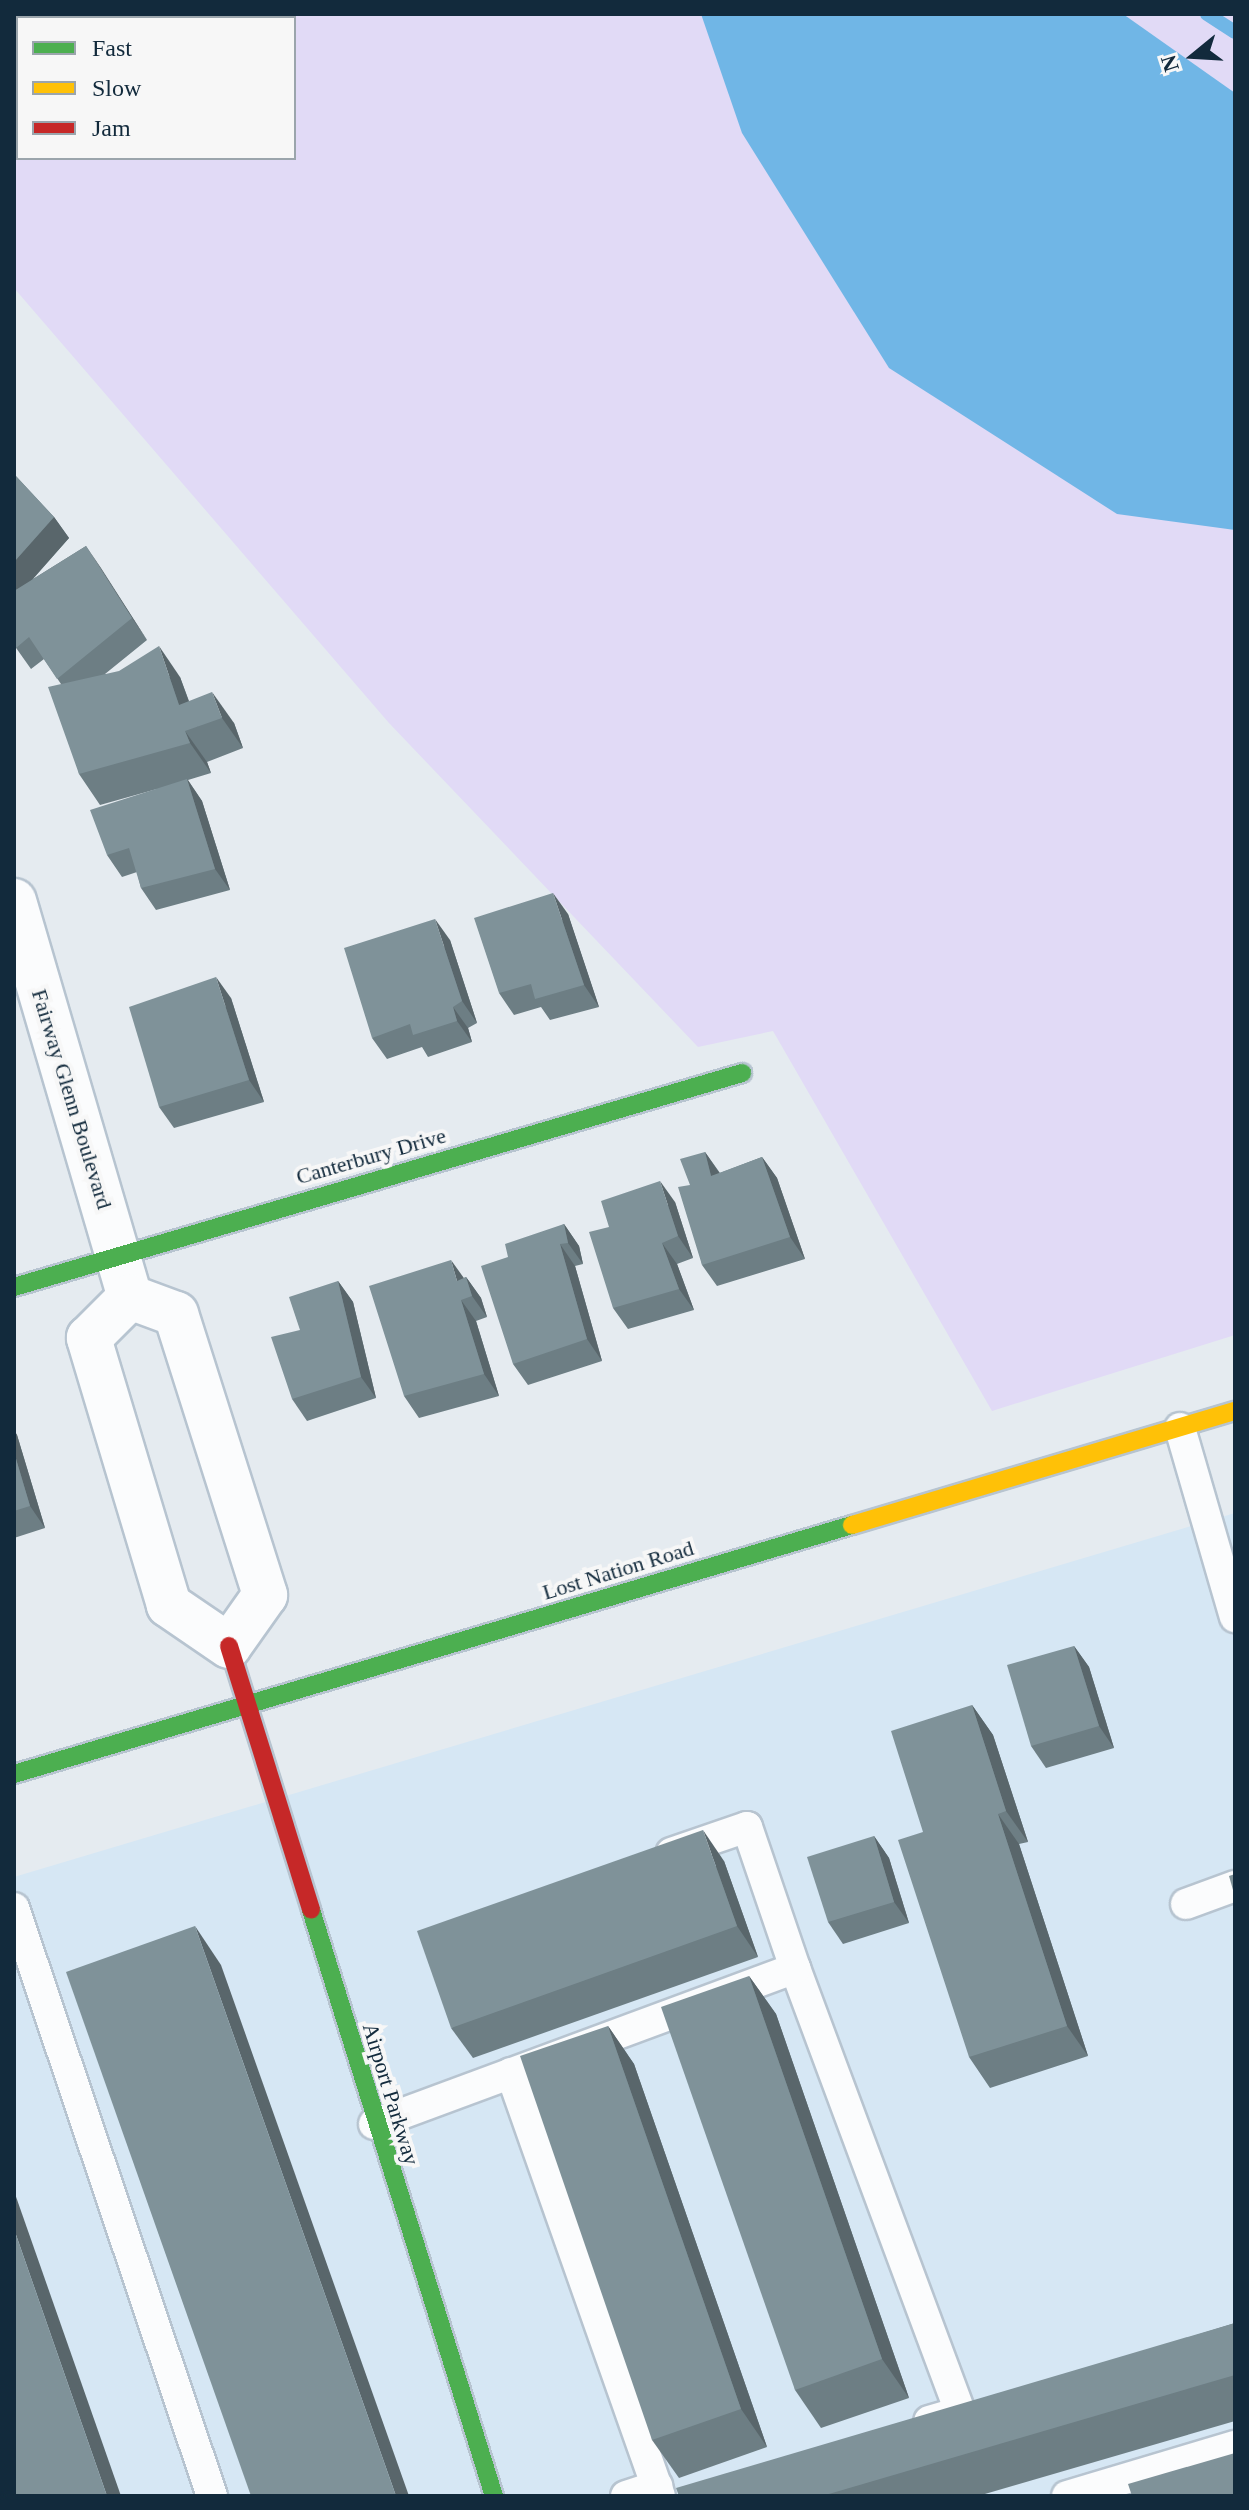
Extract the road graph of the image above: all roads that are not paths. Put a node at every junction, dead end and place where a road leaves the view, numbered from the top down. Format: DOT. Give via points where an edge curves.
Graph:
graph roads {
  1 [pos="14,901"];
  2 [pos="742,1073"];
  3 [pos="119,1255"];
  4 [pos="14,1287"];
  5 [pos="130,1297"];
  6 [pos="1235,1411"];
  7 [pos="1180,1428"];
  8 [pos="1235,1617"];
  9 [pos="229,1646"];
  10 [pos="248,1705"];
  11 [pos="14,1774"];
  12 [pos="645,1862"];
  13 [pos="1235,1886"];
  14 [pos="1186,1904"];
  15 [pos="14,1908"];
  16 [pos="795,1968"];
  17 [pos="511,2073"];
  18 [pos="374,2124"];
  19 [pos="899,2431"];
  20 [pos="1235,2446"];
  21 [pos="658,2491"];
  22 [pos="1086,2493"];
  23 [pos="212,2496"];
  24 [pos="494,2496"];
  25 [pos="626,2496"];
  1 -- 3 [label="street, Fairway Glenn Boulevard"];
  2 -- 3 [label="street, Canterbury Drive"];
  3 -- 4 [label="street, Canterbury Drive"];
  3 -- 5 [label="street, Fairway Glenn Boulevard"];
  5 -- 9 [label="street" via="176,1314 265,1595"];
  5 -- 9 [label="street" via="89,1338 169,1605"];
  6 -- 7 [label="street, Lost Nation Road"];
  7 -- 8 [label="lane"];
  7 -- 10 [label="street, Lost Nation Road"];
  9 -- 10 [label="street"];
  10 -- 11 [label="street, Lost Nation Road"];
  10 -- 18 [label="street, Airport Parkway"];
  12 -- 16 [label="lane" via="747,1827"];
  13 -- 14 [label="lane"];
  15 -- 23 [label="lane"];
  16 -- 17 [label="lane"];
  16 -- 19 [label="lane" via="960,2412"];
  17 -- 18 [label="lane"];
  17 -- 21 [label="lane"];
  18 -- 24 [label="street, Airport Parkway"];
  20 -- 22 [label="lane"];
  21 -- 25 [label="lane"];
}
